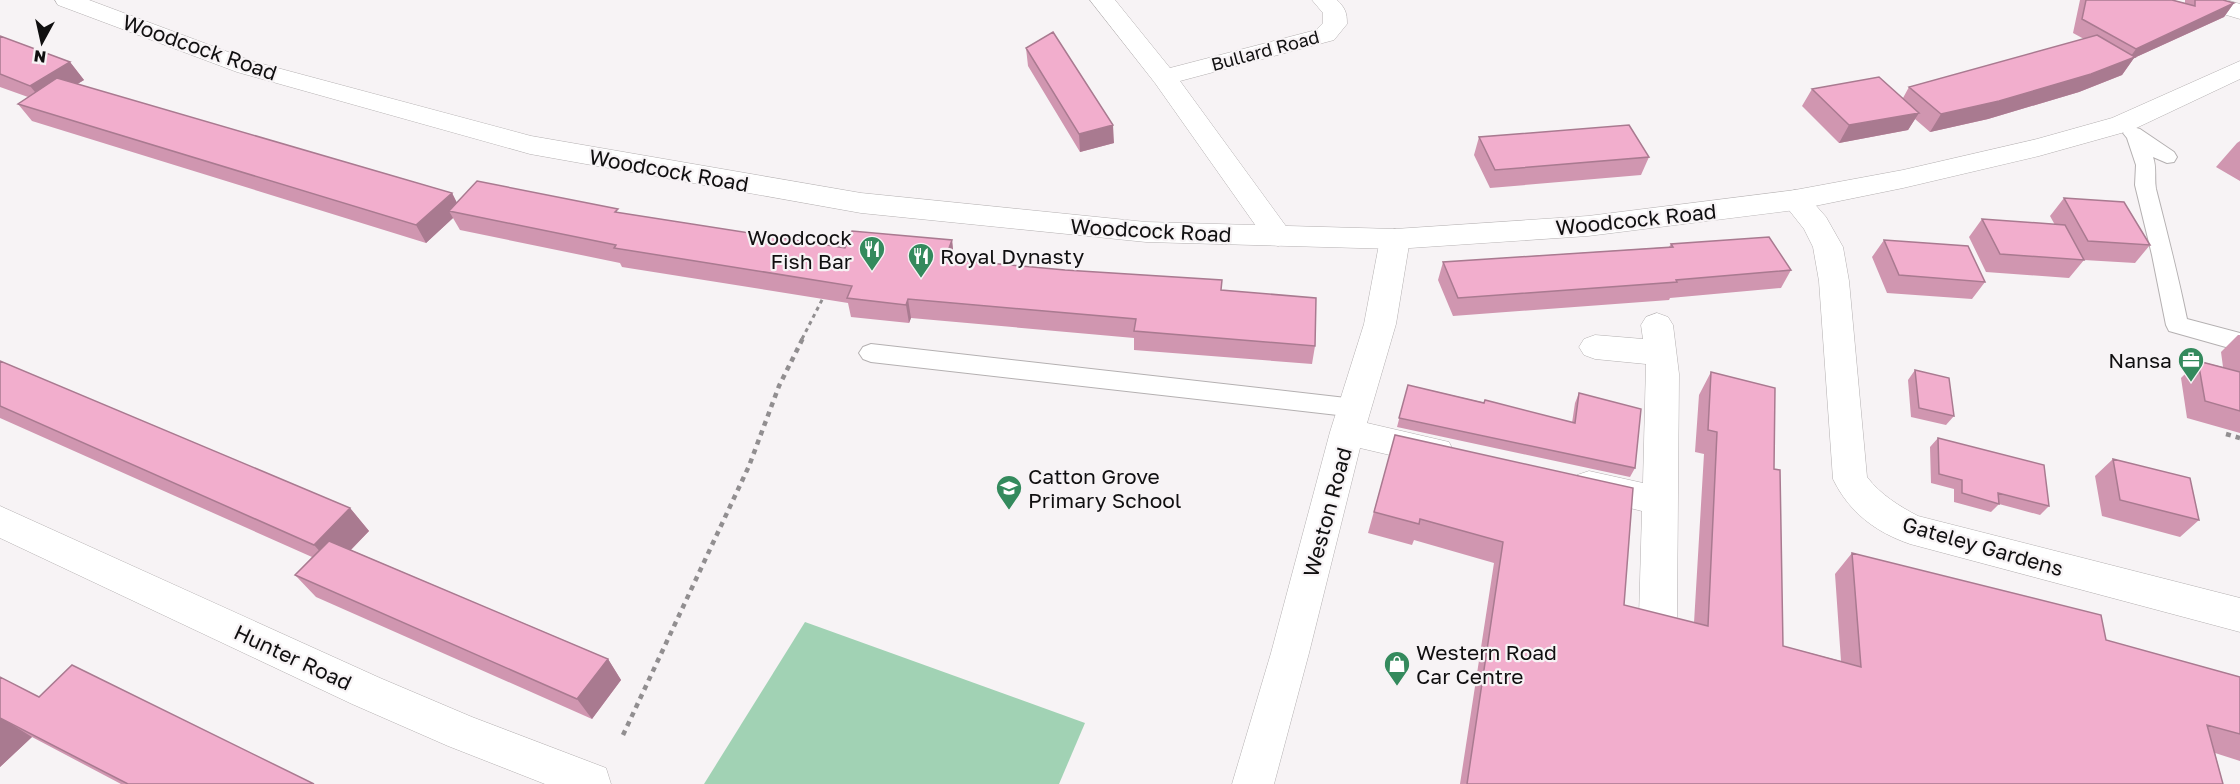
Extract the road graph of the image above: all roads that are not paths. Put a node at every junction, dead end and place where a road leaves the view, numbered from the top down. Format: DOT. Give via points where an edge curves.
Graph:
graph roads {
  1 [pos="68,0"];
  2 [pos="1102,0"];
  3 [pos="1324,0"];
  4 [pos="2202,0"];
  5 [pos="2240,12"];
  6 [pos="2240,69"];
  7 [pos="1164,77"];
  8 [pos="2129,130"];
  9 [pos="2167,157"];
  10 [pos="1795,200"];
  11 [pos="1278,236"];
  12 [pos="1395,239"];
  13 [pos="2240,342"];
  14 [pos="1594,347"];
  15 [pos="871,353"];
  16 [pos="1351,420"];
  17 [pos="1463,458"];
  18 [pos="1556,478"];
  19 [pos="1660,501"];
  20 [pos="0,521"];
  21 [pos="2240,615"];
  22 [pos="1658,617"];
  23 [pos="595,783"];
  24 [pos="1252,784"];
  1 -- 11 [label="street, Woodcock Road" via="246,67 530,145 861,203 1146,232"];
  2 -- 7 [label="street"];
  3 -- 7 [label="street, Bullard Road" via="1335,12 1335,24 1325,35"];
  4 -- 5 [label="street"];
  6 -- 8 [label="street, Woodcock Road"];
  7 -- 11 [label="street"];
  8 -- 9 [label="lane"];
  8 -- 10 [label="street, Woodcock Road"];
  8 -- 13 [label="lane" via="2146,165 2145,185 2177,325"];
  10 -- 12 [label="street, Woodcock Road" via="1588,226"];
  10 -- 21 [label="street, Gateley Gardens" via="1816,224 1828,247 1850,479 1860,496 1910,529"];
  11 -- 12 [label="street, Woodcock Road"];
  12 -- 16 [label="street, Weston Road" via="1380,324"];
  14 -- 19 [label="street" via="1659,339 1663,374"];
  15 -- 16 [label="lane"];
  16 -- 17 [label="street"];
  16 -- 24 [label="street, Weston Road"];
  18 -- 19 [label="street"];
  19 -- 22 [label="street"];
  20 -- 23 [label="street, Hunter Road" via="366,691"];
}
